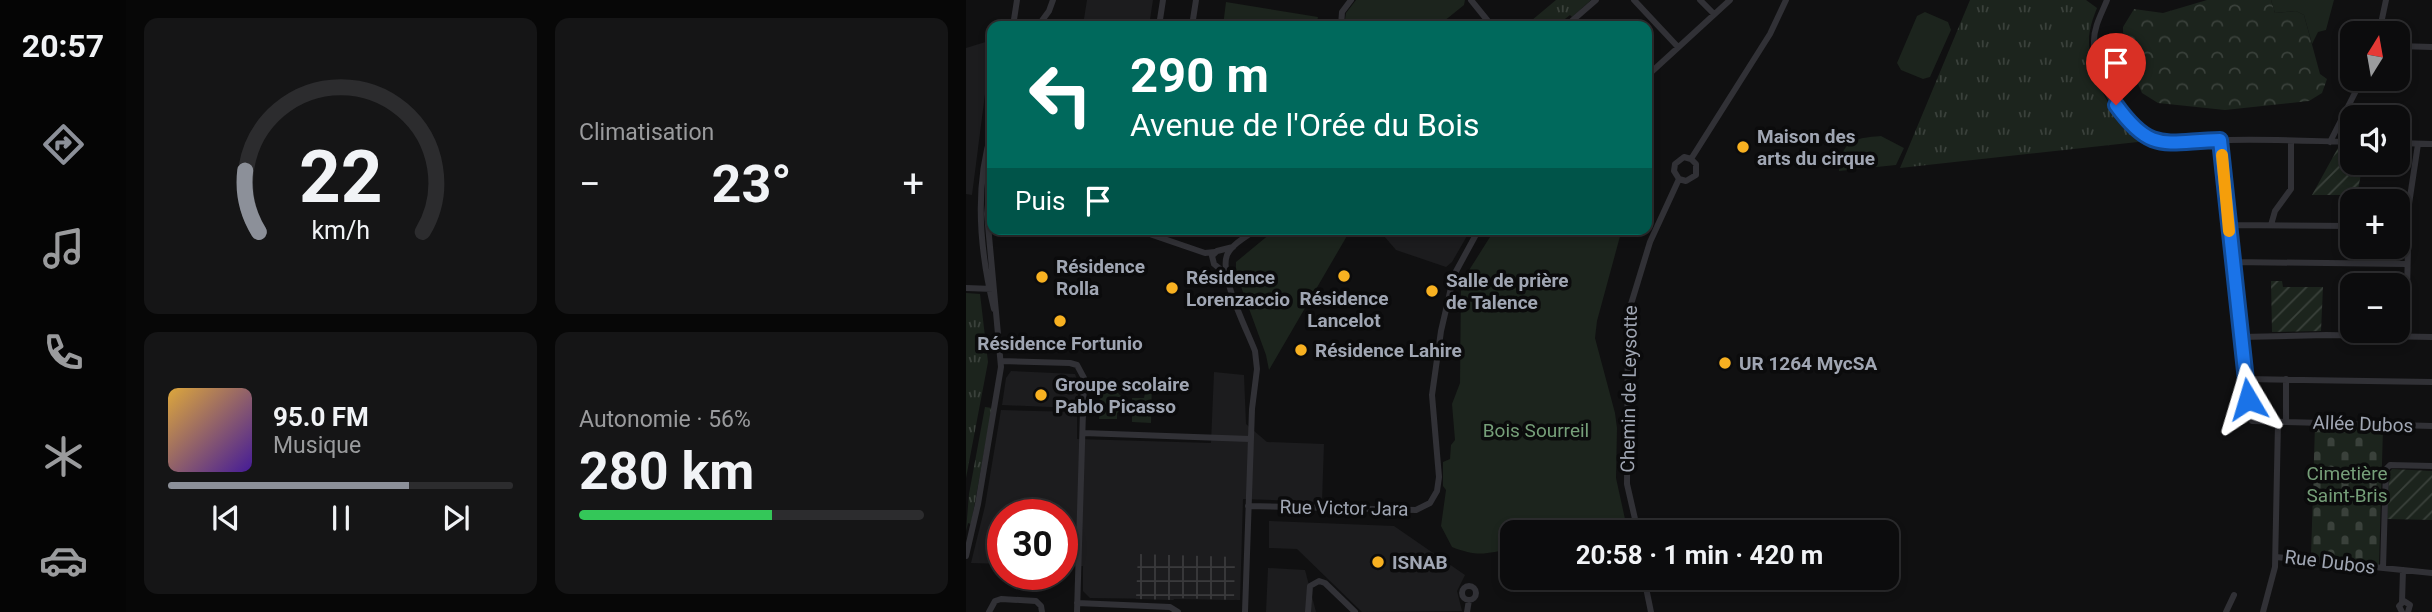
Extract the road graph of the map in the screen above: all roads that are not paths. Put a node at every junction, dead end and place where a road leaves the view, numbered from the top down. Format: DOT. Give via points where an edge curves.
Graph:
graph roads {
  1 [pos="1017,0"];
  2 [pos="1053,0"];
  3 [pos="1163,0"];
  4 [pos="1196,0"];
  5 [pos="1351,0"];
  6 [pos="1471,0"];
  7 [pos="1596,0"];
  8 [pos="1634,0"];
  9 [pos="1700,0"];
  10 [pos="1730,0"];
  11 [pos="1786,0"];
  12 [pos="2106,0"];
  13 [pos="2386,0"];
  14 [pos="1714,15"];
  15 [pos="1014,21"];
  16 [pos="1042,21"];
  17 [pos="1160,21"];
  18 [pos="1193,21"];
  19 [pos="1341,21"];
  20 [pos="1487,21"];
  21 [pos="1572,21"];
  22 [pos="2382,21"];
  23 [pos="2410,46"];
  24 [pos="1678,47"];
  25 [pos="2432,47"];
  26 [pos="1652,71"];
  27 [pos="2356,91"];
  28 [pos="2220,140"];
  29 [pos="2291,141"];
  30 [pos="2330,142"];
  31 [pos="2340,142"];
  32 [pos="2410,144"];
  33 [pos="2418,144"];
  34 [pos="2432,144"];
  35 [pos="1691,159"];
  36 [pos="1679,179"];
  37 [pos="2410,193"];
  38 [pos="2229,225"];
  39 [pos="2271,225"];
  40 [pos="2340,226"];
  41 [pos="989,235"];
  42 [pos="1152,235"];
  43 [pos="1248,235"];
  44 [pos="1475,235"];
  45 [pos="1205,253"];
  46 [pos="1222,255"];
  47 [pos="2407,259"];
  48 [pos="2233,262"];
  49 [pos="1214,263"];
  50 [pos="2407,264"];
  51 [pos="1225,273"];
  52 [pos="2407,273"];
  53 [pos="966,288"];
  54 [pos="993,289"];
  55 [pos="2340,335"];
  56 [pos="2241,337"];
  57 [pos="2410,337"];
  58 [pos="2432,337"];
  59 [pos="1001,361"];
  60 [pos="2245,379"];
  61 [pos="2286,379"];
  62 [pos="2432,382"];
  63 [pos="2282,423"];
  64 [pos="2432,426"];
  65 [pos="1083,433"];
  66 [pos="1250,439"];
  67 [pos="2432,466"];
  68 [pos="1248,506"];
  69 [pos="1634,520"];
  70 [pos="966,556"];
  71 [pos="2276,557"];
  72 [pos="2383,568"];
  73 [pos="2403,570"];
  74 [pos="2432,573"];
  75 [pos="1648,590"];
  76 [pos="2234,596"];
  77 [pos="1468,600"];
  78 [pos="2402,602"];
  79 [pos="1077,603"];
  80 [pos="1108,608"];
  81 [pos="989,612"];
  82 [pos="1042,612"];
  83 [pos="1077,612"];
  84 [pos="1178,612"];
  85 [pos="1245,612"];
  86 [pos="1308,612"];
  87 [pos="1355,612"];
  88 [pos="1467,612"];
  89 [pos="1653,612"];
  90 [pos="2226,612"];
  91 [pos="2263,612"];
  92 [pos="2402,612"];
  93 [pos="2408,612"];
  1 -- 15 [label="street"];
  2 -- 16 [label="street"];
  3 -- 17 [label="street"];
  4 -- 18 [label="street"];
  5 -- 19 [label="street"];
  6 -- 20 [label="street"];
  7 -- 21 [label="street"];
  8 -- 24 [label="street"];
  9 -- 14 [label="street"];
  10 -- 14 [label="street"];
  11 -- 35 [label="street" via="1770,34"];
  12 -- 28 [label="street" via="2095,32 2095,56 2107,90 2129,122 2147,137 2168,144"];
  13 -- 22 [label="street"];
  14 -- 24 [label="street"];
  23 -- 25 [label="street"];
  24 -- 26 [label="street"];
  27 -- 30 [label="street"];
  28 -- 29 [label="street"];
  28 -- 38 [label="street"];
  29 -- 30 [label="street"];
  29 -- 39 [label="street" via="2291,189"];
  30 -- 31 [label="street"];
  32 -- 33 [label="street"];
  33 -- 34 [label="street"];
  33 -- 37 [label="street"];
  35 -- 36 [label="street" via="1675,164"];
  35 -- 36 [label="street" via="1696,175 1686,181"];
  36 -- 69 [label="street, Chemin de Leysotte" via="1650,242 1628,314 1626,462"];
  38 -- 39 [label="street"];
  38 -- 48 [label="street"];
  39 -- 40 [label="street"];
  41 -- 54 [label="street"];
  42 -- 45 [label="street"];
  43 -- 46 [label="street"];
  44 -- 68 [label="street, Rue Victor Jara" via="1461,259 1441,331 1432,395 1439,477 1430,503 1416,510"];
  45 -- 46 [label="street"];
  45 -- 49 [label="street"];
  46 -- 49 [label="street"];
  46 -- 49 [label="street" via="1222,265"];
  46 -- 51 [label="street"];
  47 -- 50 [label="street"];
  48 -- 50 [label="street"];
  48 -- 56 [label="street"];
  49 -- 51 [label="street"];
  50 -- 52 [label="street"];
  51 -- 66 [label="street" via="1257,363"];
  53 -- 54 [label="street"];
  54 -- 59 [label="street"];
  55 -- 56 [label="street"];
  56 -- 60 [label="street"];
  57 -- 58 [label="street"];
  59 -- 65 [label="street" via="1077,365 1084,378"];
  59 -- 70 [label="street"];
  60 -- 61 [label="street"];
  60 -- 63 [label="street, Allée Dubos" via="2252,421"];
  61 -- 62 [label="street"];
  61 -- 63 [label="street, Rue Dubos"];
  63 -- 64 [label="street, Allée Dubos"];
  63 -- 71 [label="street, Rue Dubos"];
  65 -- 66 [label="street"];
  65 -- 79 [label="street"];
  66 -- 68 [label="street"];
  67 -- 72 [label="street" via="2390,465 2386,469"];
  68 -- 85 [label="street"];
  71 -- 72 [label="street, Rue Dubos"];
  71 -- 91 [label="street"];
  72 -- 73 [label="street, Rue Dubos"];
  73 -- 74 [label="street, Rue Dubos"];
  73 -- 78 [label="street"];
  75 -- 89 [label="street"];
  76 -- 90 [label="street"];
  77 -- 88 [label="street"];
  78 -- 92 [label="street"];
  78 -- 93 [label="street" via="2409,603"];
  79 -- 80 [label="street"];
  79 -- 83 [label="street"];
  80 -- 84 [label="street" via="1170,607"];
  81 -- 82 [label="street" via="1001,598 1036,601"];
  86 -- 87 [label="street" via="1309,588 1316,581 1325,583"];
}
